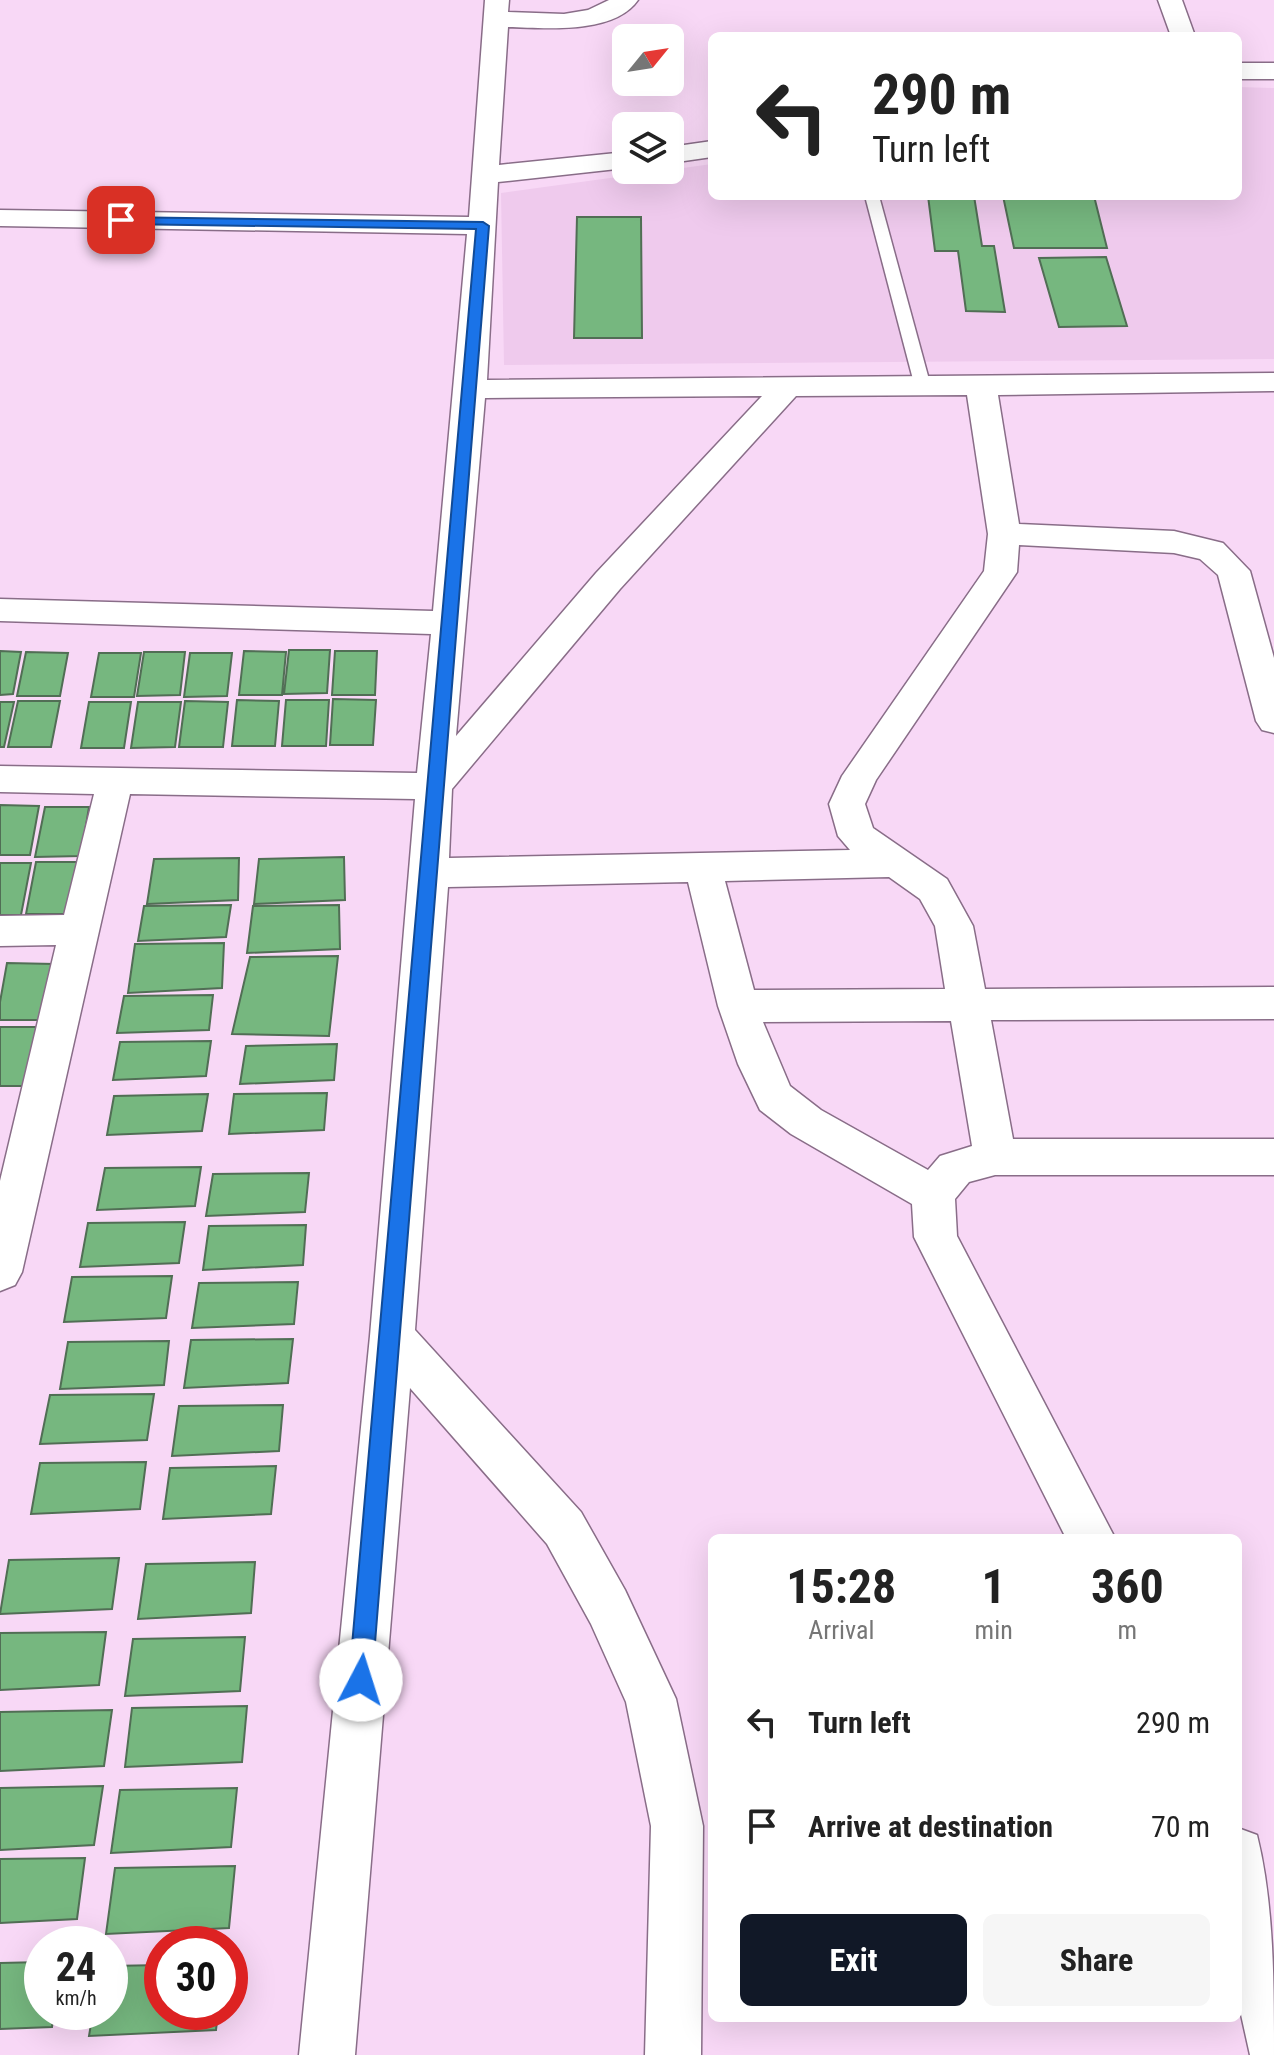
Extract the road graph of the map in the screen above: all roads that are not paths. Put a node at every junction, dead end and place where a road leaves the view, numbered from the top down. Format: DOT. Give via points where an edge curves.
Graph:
graph roads {
  1 [pos="626,0"];
  2 [pos="1170,0"];
  3 [pos="496,10"];
  4 [pos="1182,32"];
  5 [pos="1242,71"];
  6 [pos="1274,71"];
  7 [pos="708,150"];
  8 [pos="684,153"];
  9 [pos="612,162"];
  10 [pos="486,175"];
  11 [pos="873,200"];
  12 [pos="0,218"];
  13 [pos="483,226"];
  14 [pos="1274,382"];
  15 [pos="981,386"];
  16 [pos="788,387"];
  17 [pos="923,387"];
  18 [pos="471,389"];
  19 [pos="1004,534"];
  20 [pos="0,610"];
  21 [pos="451,623"];
  22 [pos="1274,721"];
  23 [pos="0,779"];
  24 [pos="120,781"];
  25 [pos="434,786"];
  26 [pos="898,863"];
  27 [pos="703,867"];
  28 [pos="430,873"];
  29 [pos="80,930"];
  30 [pos="0,931"];
  31 [pos="1274,1003"];
  32 [pos="738,1006"];
  33 [pos="968,1006"];
  34 [pos="17,1125"];
  35 [pos="995,1157"];
  36 [pos="1274,1157"];
  37 [pos="933,1194"];
  38 [pos="0,1272"];
  39 [pos="392,1336"];
  40 [pos="1089,1534"];
  41 [pos="1242,1875"];
  42 [pos="1274,2047"];
  43 [pos="327,2055"];
  44 [pos="673,2055"];
  1 -- 3 [label="street" via="613,11 588,19"];
  2 -- 4 [label="street"];
  3 -- 10 [label="street"];
  5 -- 6 [label="street"];
  7 -- 8 [label="street"];
  9 -- 10 [label="street"];
  10 -- 13 [label="street"];
  11 -- 17 [label="lane"];
  12 -- 13 [label="street"];
  13 -- 18 [label="street"];
  14 -- 15 [label="street"];
  15 -- 17 [label="street"];
  15 -- 19 [label="street"];
  16 -- 17 [label="street"];
  16 -- 18 [label="street"];
  16 -- 25 [label="street" via="608,581"];
  18 -- 21 [label="street"];
  19 -- 22 [label="street" via="1174,542 1211,551 1233,571"];
  19 -- 26 [label="street" via="1000,572 860,776 847,804 857,836"];
  20 -- 21 [label="street"];
  21 -- 25 [label="street"];
  23 -- 24 [label="street"];
  24 -- 25 [label="street"];
  24 -- 29 [label="street" via="110,798"];
  25 -- 28 [label="street"];
  26 -- 27 [label="street"];
  26 -- 33 [label="street" via="934,889 954,926"];
  27 -- 28 [label="street"];
  27 -- 32 [label="street"];
  28 -- 39 [label="street"];
  29 -- 30 [label="street"];
  29 -- 34 [label="street"];
  31 -- 33 [label="street"];
  32 -- 33 [label="street"];
  32 -- 37 [label="street" via="775,1098 806,1122"];
  33 -- 35 [label="street"];
  34 -- 38 [label="street"];
  35 -- 36 [label="street"];
  35 -- 37 [label="street" via="955,1169"];
  37 -- 40 [label="street" via="936,1237"];
  39 -- 43 [label="street"];
  39 -- 44 [label="street" via="564,1528 651,1699 677,1826"];
  41 -- 42 [label="street"];
}
